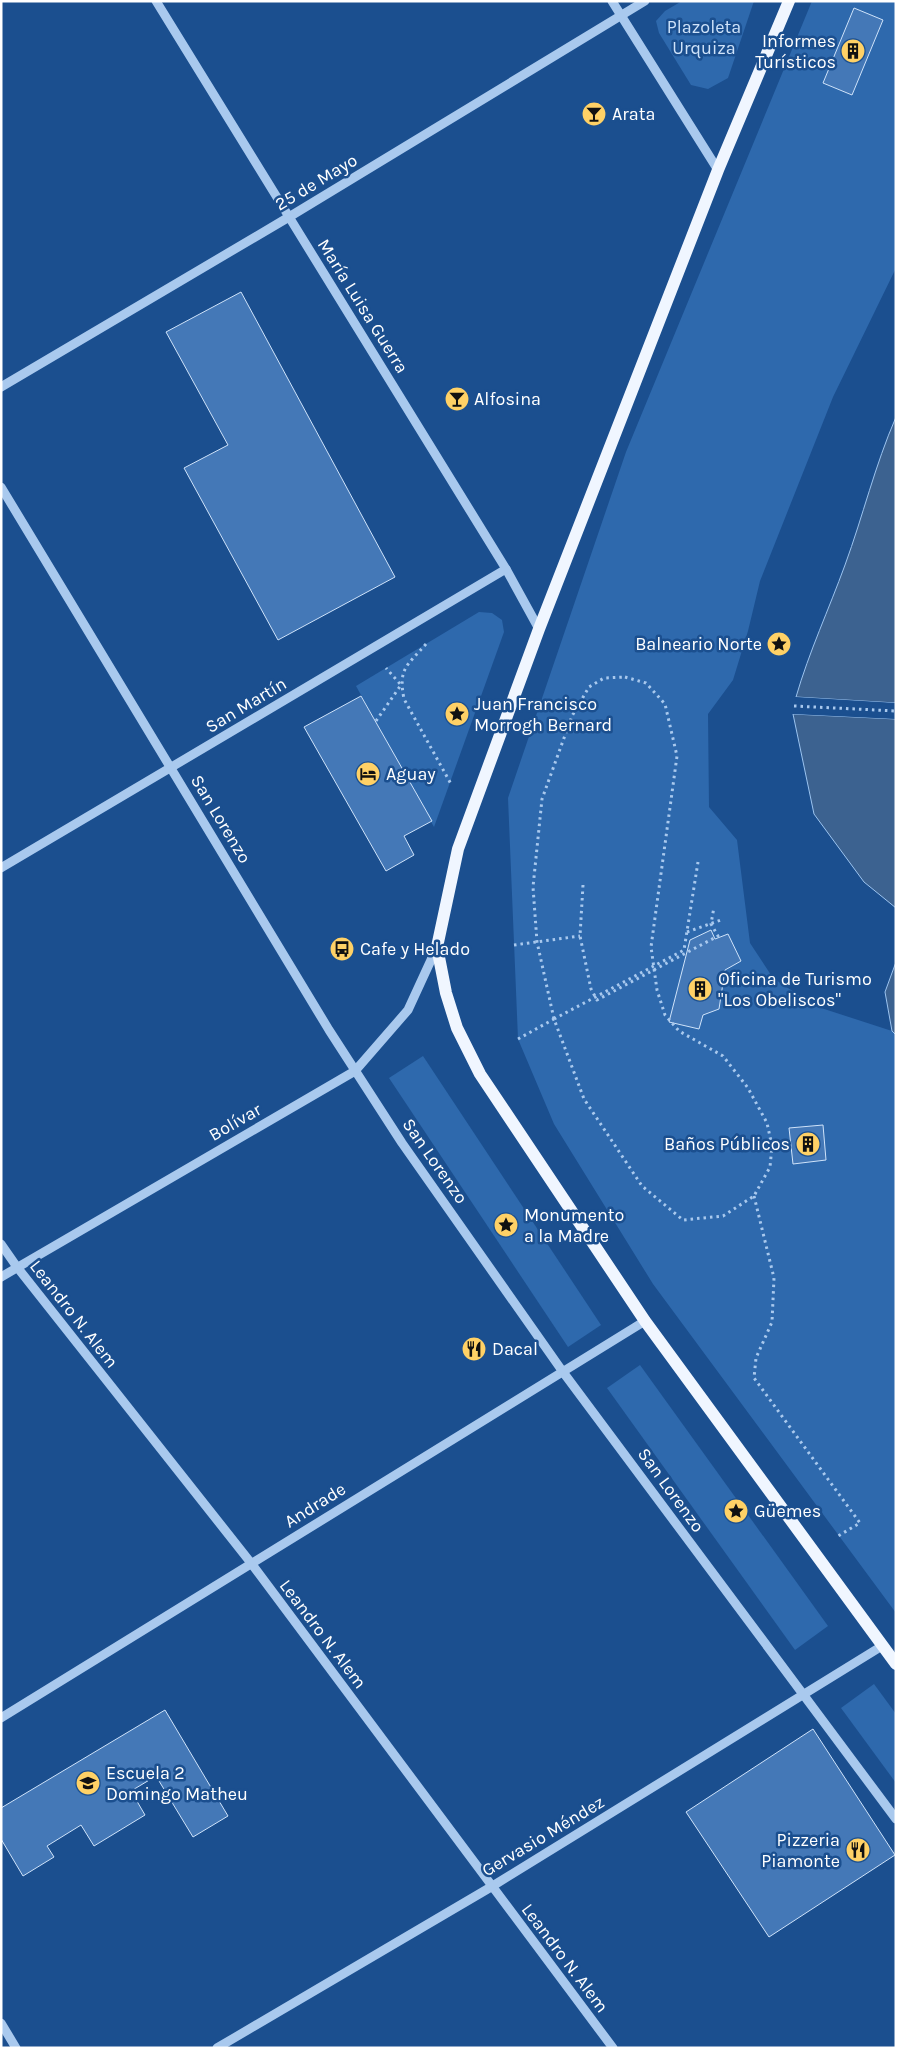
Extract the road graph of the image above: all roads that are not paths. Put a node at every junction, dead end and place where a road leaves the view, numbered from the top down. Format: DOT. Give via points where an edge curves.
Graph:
graph roads {
  1 [pos="156,1"];
  2 [pos="612,1"];
  3 [pos="645,1"];
  4 [pos="789,1"];
  5 [pos="621,16"];
  6 [pos="718,170"];
  7 [pos="289,217"];
  8 [pos="1,387"];
  9 [pos="1,487"];
  10 [pos="506,569"];
  11 [pos="539,629"];
  12 [pos="171,769"];
  13 [pos="1,868"];
  14 [pos="437,947"];
  15 [pos="354,1071"];
  16 [pos="1,1244"];
  17 [pos="17,1268"];
  18 [pos="1,1277"];
  19 [pos="645,1321"];
  20 [pos="563,1372"];
  21 [pos="251,1564"];
  22 [pos="882,1646"];
  23 [pos="896,1664"];
  24 [pos="803,1696"];
  25 [pos="1,1718"];
  26 [pos="896,1819"];
  27 [pos="491,1887"];
  28 [pos="1,2023"];
  29 [pos="16,2048"];
  30 [pos="217,2048"];
  31 [pos="613,2048"];
  1 -- 7 [label="street, María Luisa Guerra"];
  2 -- 5 [label="street"];
  3 -- 5 [label="street, 25 de Mayo"];
  4 -- 6 [label="main road"];
  5 -- 6 [label="street"];
  5 -- 7 [label="street, 25 de Mayo"];
  6 -- 11 [label="main road"];
  7 -- 8 [label="street, 25 de Mayo"];
  7 -- 10 [label="street, María Luisa Guerra"];
  9 -- 12 [label="street, San Lorenzo"];
  10 -- 11 [label="street, María Luisa Guerra"];
  10 -- 12 [label="street, San Martín"];
  11 -- 14 [label="main road" via="458,849"];
  12 -- 13 [label="street, San Martín"];
  12 -- 15 [label="street, San Lorenzo"];
  14 -- 15 [label="street, Bolívar" via="408,1010"];
  14 -- 19 [label="main road" via="457,1028 480,1074"];
  15 -- 17 [label="street, Bolívar"];
  15 -- 20 [label="street, San Lorenzo"];
  16 -- 17 [label="street, Leandro N. Alem"];
  17 -- 18 [label="street, Bolívar"];
  17 -- 21 [label="street, Leandro N. Alem"];
  19 -- 20 [label="street, Andrade"];
  19 -- 22 [label="main road"];
  20 -- 21 [label="street, Andrade"];
  20 -- 24 [label="street, San Lorenzo"];
  21 -- 25 [label="street, Andrade"];
  21 -- 27 [label="street, Leandro N. Alem"];
  22 -- 23 [label="main road"];
  22 -- 24 [label="street, Gervasio Méndez"];
  24 -- 26 [label="street, San Lorenzo"];
  24 -- 27 [label="street, Gervasio Méndez"];
  27 -- 30 [label="street, Gervasio Méndez"];
  27 -- 31 [label="street, Leandro N. Alem"];
  28 -- 29 [label="street"];
}
